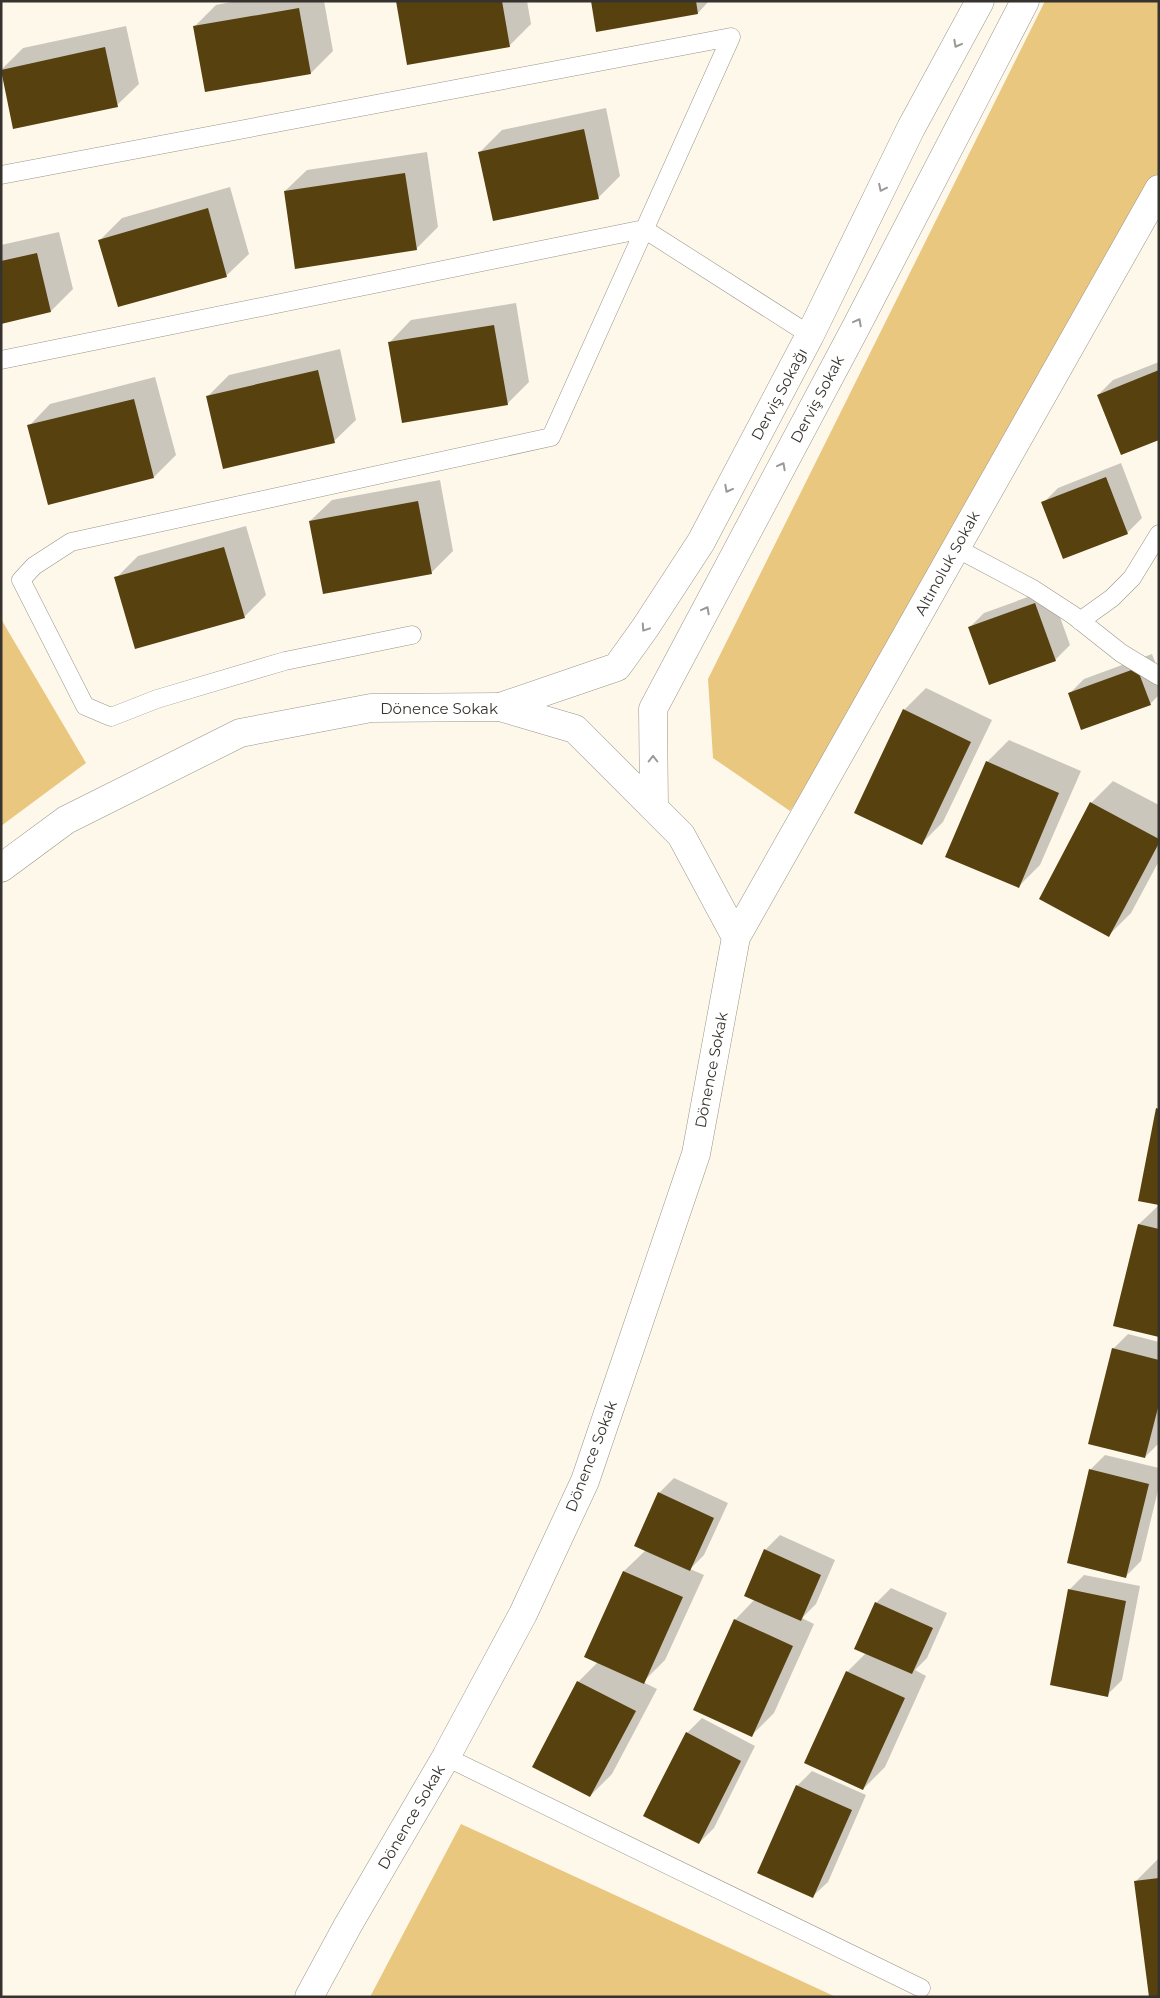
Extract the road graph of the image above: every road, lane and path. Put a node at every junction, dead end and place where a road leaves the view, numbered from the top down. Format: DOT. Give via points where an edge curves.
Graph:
graph roads {
  1 [pos="980,1"];
  2 [pos="1025,1"];
  3 [pos="1,176"];
  4 [pos="1159,189"];
  5 [pos="644,229"];
  6 [pos="810,335"];
  7 [pos="1,360"];
  8 [pos="1159,534"];
  9 [pos="956,548"];
  10 [pos="1080,621"];
  11 [pos="412,635"];
  12 [pos="1159,676"];
  13 [pos="500,707"];
  14 [pos="654,808"];
  15 [pos="1,868"];
  16 [pos="736,937"];
  17 [pos="446,1757"];
  18 [pos="921,1988"];
  19 [pos="309,1997"];
  1 -- 6 [label="street, Derviş Sokağı, one-way" via="912,128"];
  14 -- 2 [label="street, Derviş Sokak, one-way" via="653,709"];
  3 -- 5 [label="lane" via="730,37"];
  4 -- 9 [label="street, Altınoluk Sokak"];
  5 -- 6 [label="lane"];
  5 -- 7 [label="lane"];
  5 -- 11 [label="lane" via="551,437 71,542 34,566 21,580 85,706 111,717 157,699 285,662"];
  6 -- 13 [label="street, Derviş Sokağı, one-way" via="700,542 617,667"];
  8 -- 10 [label="lane" via="1132,578 1112,598"];
  9 -- 10 [label="lane" via="1033,589"];
  9 -- 16 [label="street, Altınoluk Sokak"];
  10 -- 12 [label="lane" via="1121,653"];
  13 -- 14 [label="street, Dönence Sokak" via="574,729"];
  13 -- 15 [label="street, Dönence Sokak" via="371,708 240,733 66,820"];
  14 -- 16 [label="street, Dönence Sokak" via="681,835"];
  16 -- 17 [label="street, Dönence Sokak" via="696,1154 585,1481 523,1614"];
  17 -- 18 [label="lane"];
  17 -- 19 [label="street, Dönence Sokak"];
}
